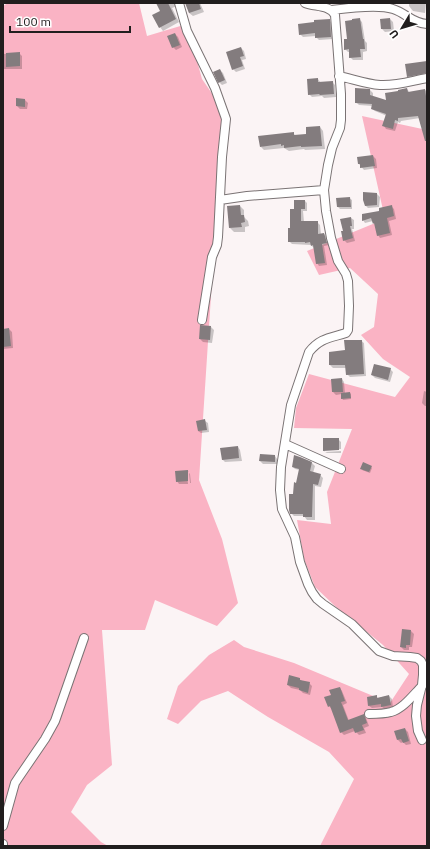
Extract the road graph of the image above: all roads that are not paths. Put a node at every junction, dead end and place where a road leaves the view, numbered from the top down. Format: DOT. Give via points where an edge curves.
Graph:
graph roads {
  1 [pos="179,3"];
  2 [pos="305,3"];
  3 [pos="332,10"];
  4 [pos="427,24"];
  5 [pos="339,76"];
  6 [pos="427,78"];
  7 [pos="324,190"];
  8 [pos="220,200"];
  9 [pos="202,320"];
  10 [pos="285,444"];
  11 [pos="341,469"];
  12 [pos="84,638"];
  13 [pos="422,685"];
  14 [pos="369,714"];
  15 [pos="422,740"];
  16 [pos="3,826"];
  1 -- 8 [label="street" via="187,31 215,88 225,116"];
  2 -- 3 [label="street"];
  3 -- 4 [label="street" via="363,7 394,9 412,20"];
  3 -- 5 [label="street" via="336,15"];
  5 -- 6 [label="street" via="380,85 404,84"];
  5 -- 7 [label="street" via="340,128 332,148"];
  7 -- 8 [label="street"];
  7 -- 10 [label="street" via="331,238 348,281 348,330 346,334 321,341 309,352 291,405"];
  8 -- 9 [label="street" via="218,237 212,257"];
  10 -- 11 [label="street"];
  10 -- 13 [label="street" via="281,467 282,509 295,536 300,562 312,592 323,604 352,624 379,651 421,661 424,675"];
  12 -- 16 [label="street" via="55,722 15,784"];
  13 -- 14 [label="street" via="397,710 386,714"];
  13 -- 15 [label="street" via="416,716"];
}
